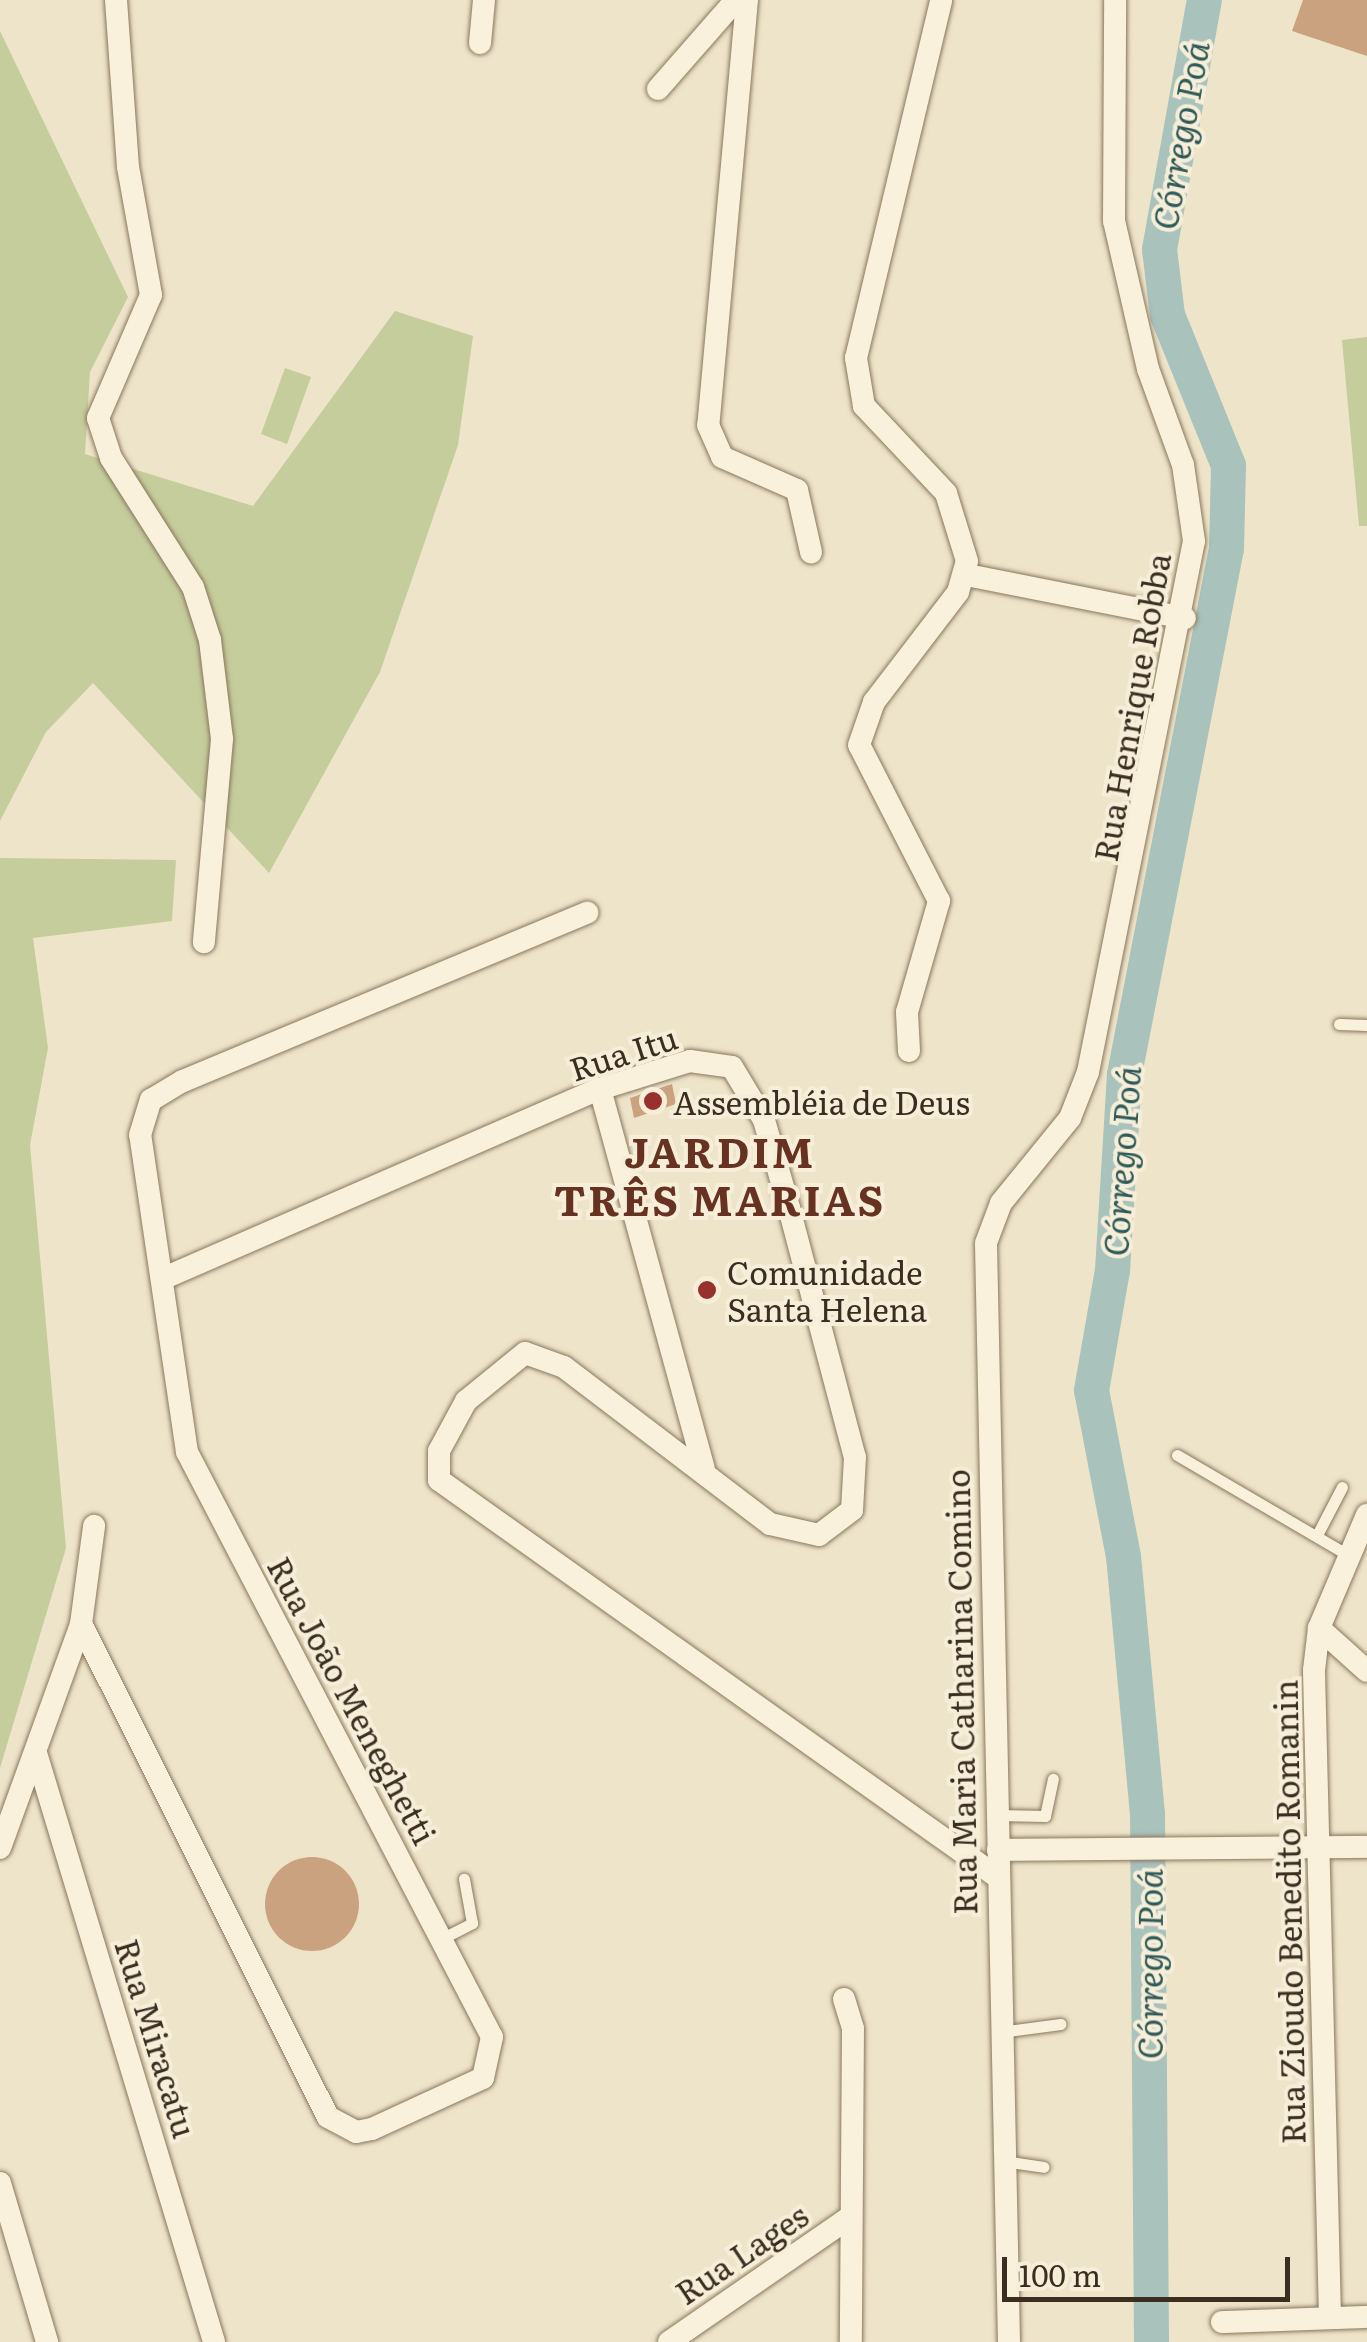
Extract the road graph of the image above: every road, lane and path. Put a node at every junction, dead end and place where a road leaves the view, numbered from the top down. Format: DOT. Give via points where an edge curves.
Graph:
graph roads {
  1 [pos="116,0"];
  2 [pos="484,0"];
  3 [pos="736,0"];
  4 [pos="747,0"];
  5 [pos="941,0"];
  6 [pos="1115,0"];
  7 [pos="480,43"];
  8 [pos="658,89"];
  9 [pos="811,552"];
  10 [pos="967,575"];
  11 [pos="1185,618"];
  12 [pos="587,913"];
  13 [pos="204,942"];
  14 [pos="1340,1024"];
  15 [pos="1367,1025"];
  16 [pos="909,1051"];
  17 [pos="1088,1072"];
  18 [pos="600,1090"];
  19 [pos="162,1279"];
  20 [pos="1177,1455"];
  21 [pos="704,1468"];
  22 [pos="1342,1487"];
  23 [pos="1367,1515"];
  24 [pos="94,1526"];
  25 [pos="1317,1535"];
  26 [pos="1350,1556"];
  27 [pos="81,1624"];
  28 [pos="1319,1628"];
  29 [pos="1367,1671"];
  30 [pos="36,1753"];
  31 [pos="1053,1779"];
  32 [pos="997,1815"];
  33 [pos="0,1848"];
  34 [pos="1367,1848"];
  35 [pos="1319,1849"];
  36 [pos="998,1850"];
  37 [pos="996,1876"];
  38 [pos="464,1879"];
  39 [pos="441,1939"];
  40 [pos="844,1999"];
  41 [pos="1060,2024"];
  42 [pos="1000,2032"];
  43 [pos="1004,2161"];
  44 [pos="1044,2166"];
  45 [pos="0,2183"];
  46 [pos="849,2218"];
  47 [pos="1330,2317"];
  48 [pos="1367,2318"];
  49 [pos="1222,2322"];
  50 [pos="48,2342"];
  51 [pos="214,2342"];
  52 [pos="669,2342"];
  53 [pos="851,2342"];
  54 [pos="1008,2342"];
  1 -- 13 [label="street" via="128,166 151,295 98,418 111,458 193,587 210,640 222,757"];
  2 -- 7 [label="street"];
  3 -- 8 [label="street"];
  4 -- 9 [label="street" via="708,425 722,457 797,490"];
  5 -- 10 [label="street" via="855,384 864,406 946,493"];
  6 -- 11 [label="street, Rua Henrique Robba" via="1114,222 1191,504"];
  10 -- 11 [label="street"];
  10 -- 16 [label="street" via="861,734 868,772 918,845 938,901 908,1012"];
  11 -- 17 [label="street, Rua Henrique Robba"];
  12 -- 19 [label="street, Rua João Meneghetti" via="151,1100 140,1135"];
  14 -- 15 [label="lane"];
  17 -- 32 [label="street, Rua Maria Catharina Comino" via="1070,1118 1001,1203 986,1244"];
  18 -- 19 [label="street, Rua Itu"];
  18 -- 21 [label="street"];
  18 -- 21 [label="street, Rua Itu" via="690,1061 732,1067 748,1083 855,1457 852,1510 820,1535 800,1535 748,1509"];
  19 -- 39 [label="street, Rua João Meneghetti" via="187,1452"];
  20 -- 25 [label="lane"];
  21 -- 37 [label="street" via="564,1367 525,1353 466,1401 436,1468 449,1494"];
  22 -- 25 [label="lane"];
  23 -- 26 [label="street, Rua Zioudo Benedito Romanin"];
  24 -- 27 [label="street"];
  25 -- 26 [label="lane"];
  26 -- 28 [label="street, Rua Zioudo Benedito Romanin"];
  27 -- 30 [label="street"];
  27 -- 39 [label="street, Rua João Meneghetti" via="318,2098 342,2128 390,2121 462,2091 492,2066 492,2037"];
  28 -- 29 [label="street"];
  28 -- 35 [label="street, Rua Zioudo Benedito Romanin"];
  30 -- 33 [label="street"];
  30 -- 51 [label="street, Rua Miracatu"];
  31 -- 32 [label="lane" via="1045,1816"];
  32 -- 36 [label="street, Rua Maria Catharina Comino"];
  34 -- 35 [label="street"];
  35 -- 36 [label="street"];
  35 -- 47 [label="street, Rua Zioudo Benedito Romanin"];
  36 -- 37 [label="street, Rua Maria Catharina Comino"];
  37 -- 42 [label="street, Rua Maria Catharina Comino"];
  38 -- 39 [label="lane" via="472,1923"];
  40 -- 46 [label="street" via="853,2029"];
  41 -- 42 [label="lane"];
  42 -- 43 [label="street, Rua Maria Catharina Comino"];
  43 -- 44 [label="lane"];
  43 -- 54 [label="street, Rua Maria Catharina Comino"];
  45 -- 50 [label="street"];
  46 -- 52 [label="street, Rua Lages"];
  46 -- 53 [label="street"];
  47 -- 48 [label="street"];
  47 -- 49 [label="street"];
}
